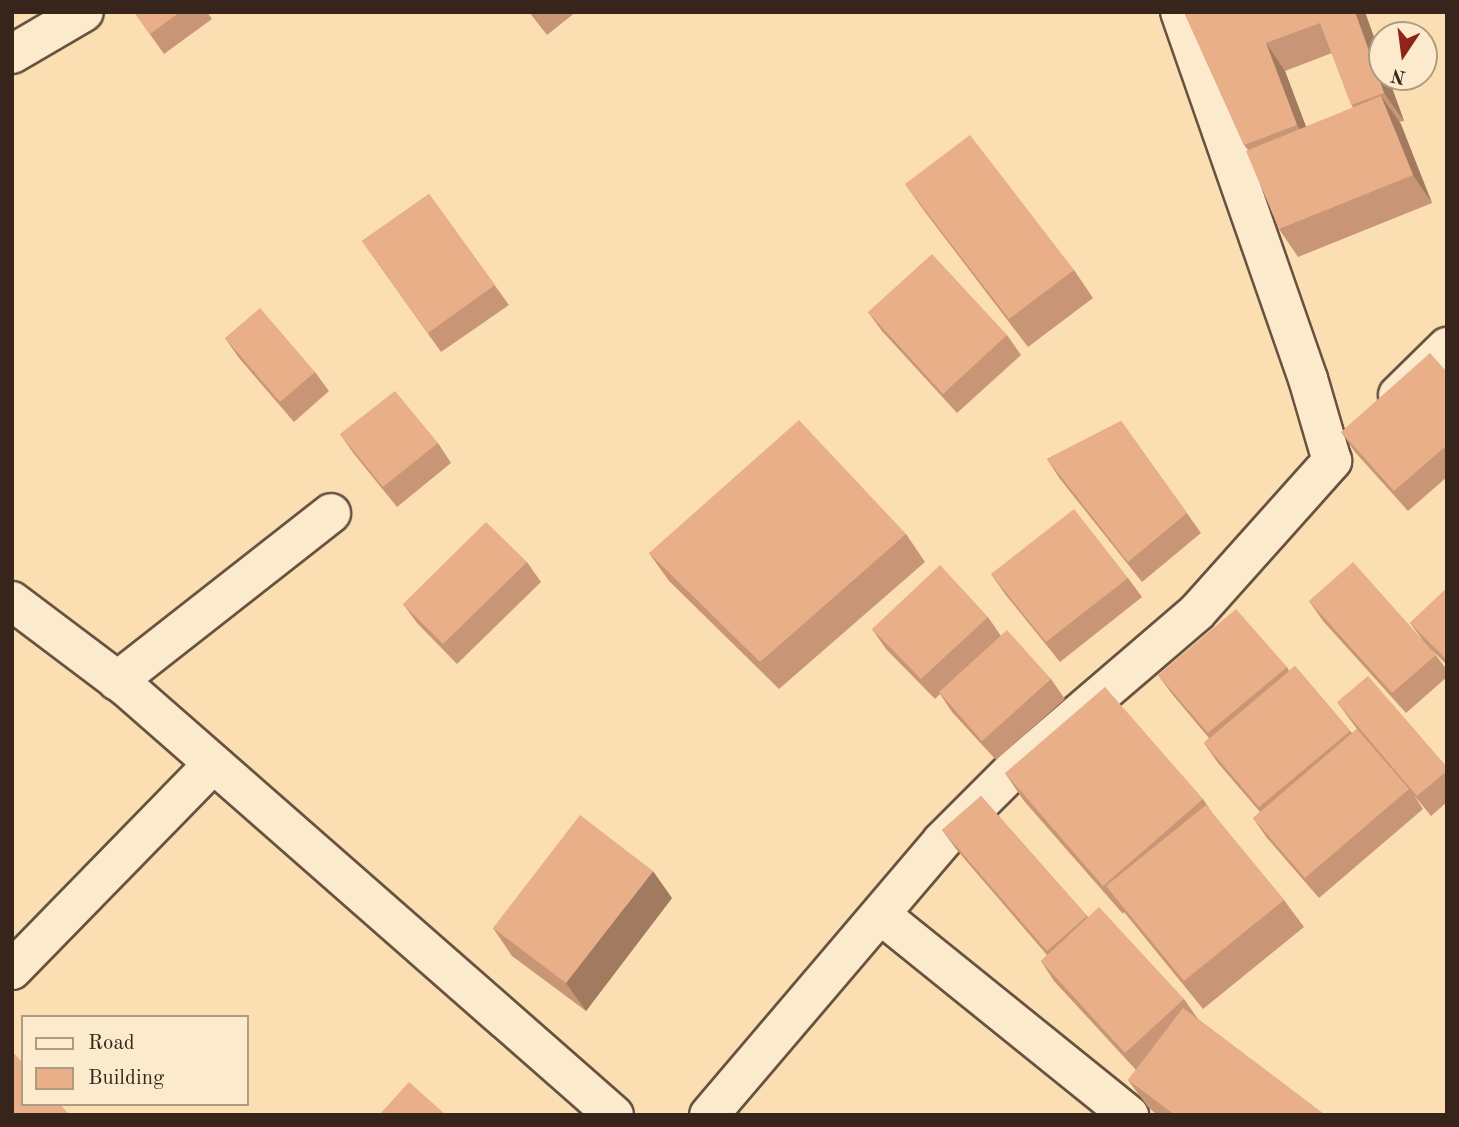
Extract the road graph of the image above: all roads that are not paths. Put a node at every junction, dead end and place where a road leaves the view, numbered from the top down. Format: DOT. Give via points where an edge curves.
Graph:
graph roads {
  1 [pos="83,12"];
  2 [pos="1180,12"];
  3 [pos="12,54"];
  4 [pos="1447,348"];
  5 [pos="1332,461"];
  6 [pos="331,513"];
  7 [pos="12,601"];
  8 [pos="117,681"];
  9 [pos="213,764"];
  10 [pos="881,915"];
  11 [pos="12,970"];
  12 [pos="614,1115"];
  13 [pos="709,1115"];
  14 [pos="1129,1115"];
  1 -- 3 [label="street"];
  2 -- 5 [label="street" via="1308,379"];
  4 -- 5 [label="street"];
  5 -- 10 [label="street" via="1197,612 1013,769 942,841"];
  6 -- 8 [label="street"];
  7 -- 8 [label="street"];
  8 -- 9 [label="street"];
  9 -- 11 [label="street"];
  9 -- 12 [label="street"];
  10 -- 13 [label="street"];
  10 -- 14 [label="street"];
}
